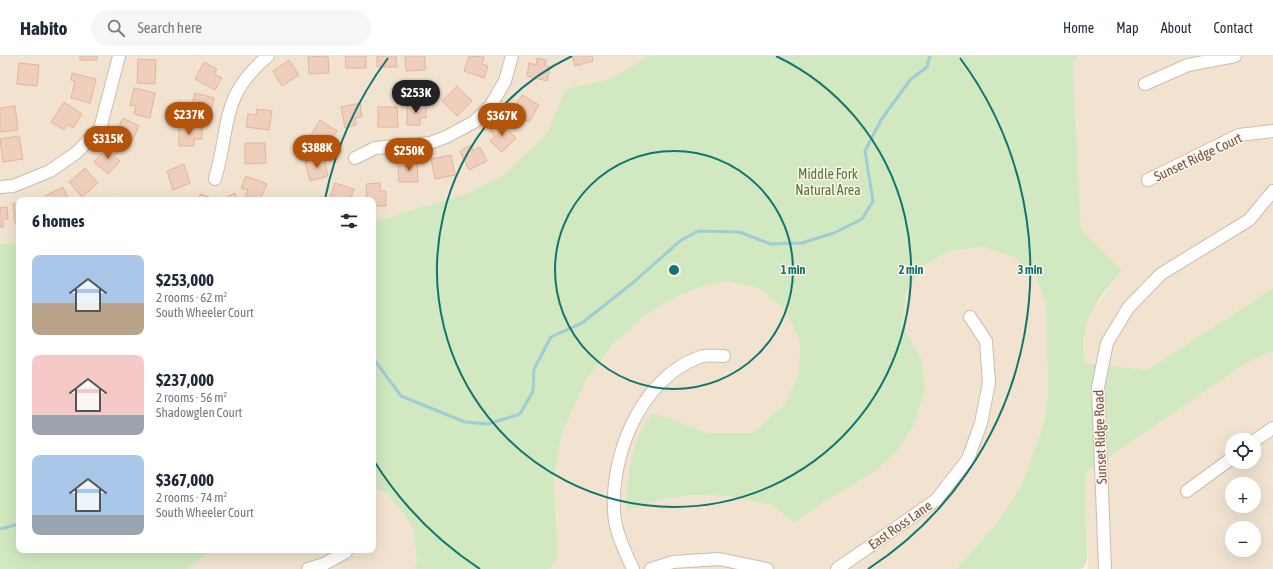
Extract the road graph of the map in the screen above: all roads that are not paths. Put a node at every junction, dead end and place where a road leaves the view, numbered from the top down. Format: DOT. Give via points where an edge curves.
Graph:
graph roads {
  1 [pos="119,56"];
  2 [pos="268,56"];
  3 [pos="512,56"];
  4 [pos="1235,56"];
  5 [pos="1145,84"];
  6 [pos="1273,131"];
  7 [pos="354,158"];
  8 [pos="215,179"];
  9 [pos="1148,180"];
  10 [pos="0,187"];
  11 [pos="1273,191"];
  12 [pos="970,317"];
  13 [pos="724,356"];
  14 [pos="1273,428"];
  15 [pos="1261,436"];
  16 [pos="1225,463"];
  17 [pos="1187,491"];
  18 [pos="344,553"];
  19 [pos="308,569"];
  20 [pos="633,569"];
  21 [pos="651,569"];
  22 [pos="767,569"];
  23 [pos="837,569"];
  24 [pos="1105,569"];
  1 -- 10 [label="street" via="100,130 76,153 50,171 13,186"];
  2 -- 8 [label="street" via="251,70 235,94 226,118"];
  3 -- 7 [label="street" via="505,81 492,105 474,122 446,138 430,143 375,148"];
  4 -- 5 [label="street" via="1188,65"];
  6 -- 9 [label="street, Sunset Ridge Court" via="1239,135"];
  11 -- 24 [label="street, Sunset Ridge Road" via="1249,220 1161,274 1128,308 1107,343 1098,387"];
  12 -- 23 [label="street, East Ross Lane" via="986,342 989,383 981,423 968,459 936,500"];
  13 -- 20 [label="street" via="701,356 681,366 664,379 639,412 625,440 617,466 614,496 616,521 622,544"];
  14 -- 15 [label="street"];
  16 -- 17 [label="street"];
  18 -- 19 [label="street"];
  21 -- 22 [label="street" via="673,562 719,559"];
}
